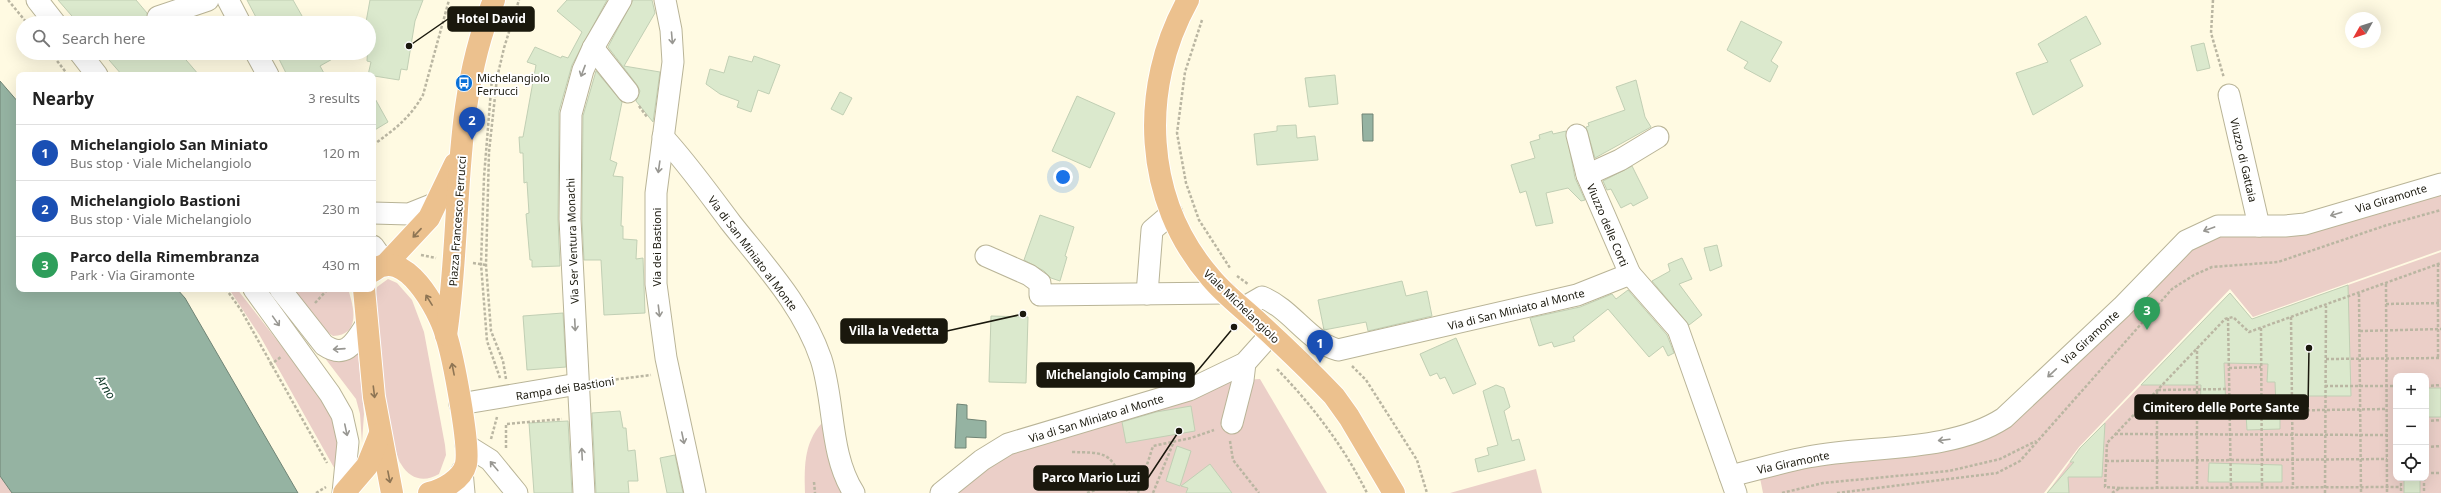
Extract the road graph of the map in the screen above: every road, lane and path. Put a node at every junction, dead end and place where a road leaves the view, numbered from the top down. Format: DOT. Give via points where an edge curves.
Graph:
graph roads {
  1 [pos="8,0"];
  2 [pos="37,0"];
  3 [pos="208,0"];
  4 [pos="228,0"];
  5 [pos="449,0"];
  6 [pos="515,0"];
  7 [pos="519,0"];
  8 [pos="621,0"];
  9 [pos="665,0"];
  10 [pos="1188,0"];
  11 [pos="2213,0"];
  12 [pos="503,3"];
  13 [pos="1204,14"];
  14 [pos="21,16"];
  15 [pos="50,16"];
  16 [pos="161,16"];
  17 [pos="236,16"];
  18 [pos="593,48"];
  19 [pos="56,60"];
  20 [pos="86,60"];
  21 [pos="260,60"];
  22 [pos="66,72"];
  23 [pos="96,72"];
  24 [pos="266,72"];
  25 [pos="493,75"];
  26 [pos="628,92"];
  27 [pos="2229,95"];
  28 [pos="1577,135"];
  29 [pos="663,138"];
  30 [pos="1658,138"];
  31 [pos="376,143"];
  32 [pos="462,150"];
  33 [pos="1587,175"];
  34 [pos="2441,184"];
  35 [pos="439,202"];
  36 [pos="2441,210"];
  37 [pos="376,213"];
  38 [pos="1172,213"];
  39 [pos="2259,226"];
  40 [pos="417,254"];
  41 [pos="376,255"];
  42 [pos="986,256"];
  43 [pos="442,260"];
  44 [pos="2439,263"];
  45 [pos="486,265"];
  46 [pos="380,267"];
  47 [pos="1630,274"];
  48 [pos="2439,276"];
  49 [pos="2386,283"];
  50 [pos="228,292"];
  51 [pos="256,292"];
  52 [pos="282,292"];
  53 [pos="325,292"];
  54 [pos="363,292"];
  55 [pos="1226,293"];
  56 [pos="2359,293"];
  57 [pos="1147,294"];
  58 [pos="1268,300"];
  59 [pos="2440,303"];
  60 [pos="2386,304"];
  61 [pos="2326,306"];
  62 [pos="1243,308"];
  63 [pos="318,309"];
  64 [pos="2291,317"];
  65 [pos="2228,318"];
  66 [pos="366,325"];
  67 [pos="2261,328"];
  68 [pos="2440,329"];
  69 [pos="2387,330"];
  70 [pos="2360,331"];
  71 [pos="446,335"];
  72 [pos="1258,348"];
  73 [pos="1332,348"];
  74 [pos="2197,348"];
  75 [pos="284,355"];
  76 [pos="2361,358"];
  77 [pos="2387,358"];
  78 [pos="2440,358"];
  79 [pos="2326,359"];
  80 [pos="270,365"];
  81 [pos="2261,367"];
  82 [pos="2229,368"];
  83 [pos="669,373"];
  84 [pos="506,379"];
  85 [pos="578,384"];
  86 [pos="2441,385"];
  87 [pos="2325,386"];
  88 [pos="2361,386"];
  89 [pos="2387,386"];
  90 [pos="2393,386"];
  91 [pos="2429,386"];
  92 [pos="2230,389"];
  93 [pos="2157,390"];
  94 [pos="2197,390"];
  95 [pos="460,404"];
  96 [pos="2387,409"];
  97 [pos="2361,410"];
  98 [pos="2230,411"];
  99 [pos="2261,411"];
  100 [pos="2292,411"];
  101 [pos="2326,411"];
  102 [pos="2197,412"];
  103 [pos="567,418"];
  104 [pos="2441,420"];
  105 [pos="2429,421"];
  106 [pos="1232,423"];
  107 [pos="506,424"];
  108 [pos="380,434"];
  109 [pos="2115,434"];
  110 [pos="2157,434"];
  111 [pos="2197,434"];
  112 [pos="2230,434"];
  113 [pos="2261,434"];
  114 [pos="2292,434"];
  115 [pos="2326,434"];
  116 [pos="2361,435"];
  117 [pos="2387,435"];
  118 [pos="2037,440"];
  119 [pos="1174,441"];
  120 [pos="466,445"];
  121 [pos="2441,446"];
  122 [pos="2429,447"];
  123 [pos="1072,452"];
  124 [pos="2293,459"];
  125 [pos="2326,459"];
  126 [pos="2387,459"];
  127 [pos="2157,460"];
  128 [pos="2197,460"];
  129 [pos="2230,460"];
  130 [pos="2261,460"];
  131 [pos="2361,460"];
  132 [pos="2106,461"];
  133 [pos="328,464"];
  134 [pos="462,472"];
  135 [pos="2429,473"];
  136 [pos="2441,473"];
  137 [pos="1120,481"];
  138 [pos="2400,481"];
  139 [pos="2424,481"];
  140 [pos="814,482"];
  141 [pos="1733,485"];
  142 [pos="2361,487"];
  143 [pos="2388,487"];
  144 [pos="2401,487"];
  145 [pos="2120,488"];
  146 [pos="2262,488"];
  147 [pos="2293,488"];
  148 [pos="2325,488"];
  149 [pos="2157,489"];
  150 [pos="2197,489"];
  151 [pos="2231,489"];
  152 [pos="338,490"];
  153 [pos="316,493"];
  154 [pos="392,493"];
  155 [pos="429,493"];
  156 [pos="464,493"];
  157 [pos="517,493"];
  158 [pos="584,493"];
  159 [pos="695,493"];
  160 [pos="816,493"];
  161 [pos="854,493"];
  162 [pos="941,493"];
  163 [pos="1087,493"];
  164 [pos="1129,493"];
  165 [pos="1138,493"];
  166 [pos="1153,493"];
  167 [pos="1259,493"];
  168 [pos="1367,493"];
  169 [pos="1394,493"];
  170 [pos="1427,493"];
  171 [pos="1782,493"];
  172 [pos="1837,493"];
  173 [pos="2112,493"];
  174 [pos="2326,493"];
  175 [pos="2361,493"];
  176 [pos="2388,493"];
  177 [pos="2401,493"];
  178 [pos="2424,493"];
  1 -- 14 [label="path"];
  2 -- 15 [label="street"];
  3 -- 16 [label="street"];
  4 -- 17 [label="street"];
  5 -- 31 [label="path" via="423,95 400,126"];
  6 -- 12 [label="path"];
  7 -- 45 [label="path" via="497,78 489,152"];
  8 -- 18 [label="street, Via Ser Ventura Monachi"];
  9 -- 29 [label="street, Via dei Bastioni, one-way" via="671,30 673,62"];
  10 -- 38 [label="main road, Viale Michelangiolo" via="1164,54 1158,77 1154,121 1162,183"];
  11 -- 27 [label="path" via="2211,33"];
  12 -- 32 [label="main road" via="474,62"];
  13 -- 58 [label="path" via="1185,72 1176,133 1186,183 1199,220 1232,272"];
  18 -- 26 [label="street"];
  18 -- 85 [label="street, Via Ser Ventura Monachi, one-way" via="577,88 569,139"];
  19 -- 22 [label="path"];
  20 -- 23 [label="street"];
  21 -- 24 [label="street"];
  25 -- 45 [label="path" via="484,177 481,264"];
  27 -- 39 [label="street, Viuzzo di Gattaia"];
  28 -- 33 [label="street, Viuzzo delle Corti"];
  29 -- 83 [label="street, Via dei Bastioni, one-way" via="656,193 655,268 659,314"];
  29 -- 161 [label="street, Via di San Miniato al Monte" via="788,295 810,331 821,360 840,464"];
  30 -- 33 [label="street, Viuzzo delle Corti"];
  32 -- 35 [label="main road, Piazza Francesco Ferrucci"];
  32 -- 71 [label="main road, Piazza Francesco Ferrucci" via="451,305"];
  33 -- 47 [label="street, Viuzzo delle Corti"];
  34 -- 39 [label="street, Via Giramonte, one-way" via="2306,224"];
  35 -- 37 [label="street" via="409,214"];
  35 -- 46 [label="main road, Piazza Francesco Ferrucci, one-way" via="424,225"];
  36 -- 118 [label="path" via="2387,225 2278,262 2212,267 2194,275 2172,289"];
  38 -- 55 [label="main road, Viale Michelangiolo" via="1198,260"];
  38 -- 57 [label="street" via="1152,230"];
  39 -- 141 [label="street, Via Giramonte, one-way" via="2218,226 2186,241 2122,307 2004,418 1987,429 1952,440 1808,457"];
  40 -- 43 [label="path"];
  41 -- 46 [label="street"];
  42 -- 57 [label="street" via="1029,275 1040,283 1040,295"];
  44 -- 48 [label="path"];
  44 -- 49 [label="path"];
  45 -- 84 [label="path" via="492,336 503,361"];
  71 -- 46 [label="main road, Piazza Francesco Ferrucci, one-way" via="428,299 413,278 398,266"];
  47 -- 73 [label="street, Via di San Miniato al Monte" via="1570,297 1338,350"];
  47 -- 141 [label="street" via="1678,329"];
  48 -- 59 [label="path"];
  49 -- 56 [label="path"];
  49 -- 60 [label="path"];
  50 -- 80 [label="path" via="241,310"];
  51 -- 152 [label="street, one-way" via="330,394 342,415 348,442"];
  66 -- 52 [label="street, one-way" via="351,346 339,351 331,350"];
  53 -- 63 [label="path" via="315,304"];
  54 -- 66 [label="main road"];
  55 -- 57 [label="street"];
  55 -- 62 [label="main road, Viale Michelangiolo"];
  56 -- 61 [label="path"];
  56 -- 70 [label="path"];
  58 -- 62 [label="street" via="1262,297"];
  58 -- 73 [label="street" via="1278,304 1326,347"];
  59 -- 60 [label="path"];
  59 -- 68 [label="path"];
  60 -- 69 [label="path"];
  61 -- 64 [label="path"];
  61 -- 79 [label="path"];
  62 -- 72 [label="main road, Viale Michelangiolo"];
  64 -- 67 [label="path"];
  64 -- 100 [label="path"];
  65 -- 67 [label="path" via="2233,317 2249,332"];
  65 -- 74 [label="path"];
  65 -- 82 [label="path"];
  66 -- 108 [label="main road, one-way"];
  67 -- 81 [label="path"];
  68 -- 69 [label="path"];
  68 -- 78 [label="path"];
  69 -- 70 [label="path"];
  69 -- 77 [label="path"];
  70 -- 76 [label="path"];
  95 -- 71 [label="main road, Piazza Francesco Ferrucci, one-way"];
  72 -- 106 [label="street" via="1243,380"];
  72 -- 162 [label="street, Via di San Miniato al Monte" via="1189,390 1008,444 982,460"];
  72 -- 168 [label="path" via="1300,392 1330,432"];
  72 -- 169 [label="main road, Viale Michelangiolo" via="1334,396"];
  73 -- 170 [label="path" via="1366,380 1417,460"];
  74 -- 93 [label="path"];
  74 -- 94 [label="path"];
  75 -- 80 [label="path"];
  76 -- 77 [label="path"];
  76 -- 79 [label="path"];
  76 -- 88 [label="path"];
  77 -- 78 [label="path"];
  77 -- 89 [label="path"];
  79 -- 87 [label="path"];
  80 -- 133 [label="path"];
  81 -- 82 [label="path"];
  81 -- 99 [label="path"];
  82 -- 92 [label="path"];
  83 -- 85 [label="path, Rampa dei Bastioni"];
  83 -- 159 [label="street, Via dei Bastioni, one-way"];
  85 -- 95 [label="street, Rampa dei Bastioni"];
  158 -- 85 [label="street, Via Ser Ventura Monachi, one-way"];
  86 -- 91 [label="path"];
  87 -- 88 [label="path"];
  87 -- 101 [label="path"];
  88 -- 89 [label="path"];
  88 -- 97 [label="path"];
  89 -- 90 [label="path"];
  89 -- 96 [label="path"];
  92 -- 94 [label="path"];
  92 -- 98 [label="path"];
  93 -- 94 [label="path"];
  93 -- 109 [label="path"];
  93 -- 110 [label="path"];
  94 -- 102 [label="path"];
  95 -- 120 [label="main road, Piazza Francesco Ferrucci"];
  96 -- 97 [label="path"];
  96 -- 117 [label="path"];
  97 -- 101 [label="path"];
  97 -- 116 [label="path"];
  98 -- 99 [label="path"];
  98 -- 102 [label="path"];
  98 -- 112 [label="path"];
  99 -- 100 [label="path"];
  99 -- 113 [label="path"];
  100 -- 101 [label="path"];
  100 -- 114 [label="path"];
  101 -- 115 [label="path"];
  102 -- 111 [label="path"];
  103 -- 107 [label="path"];
  104 -- 105 [label="path"];
  106 -- 119 [label="path" via="1191,438"];
  106 -- 167 [label="path" via="1230,446 1233,460"];
  108 -- 152 [label="main road" via="367,466"];
  108 -- 154 [label="main road, one-way"];
  109 -- 110 [label="path"];
  109 -- 132 [label="path" via="2107,443"];
  110 -- 111 [label="path"];
  110 -- 127 [label="path"];
  111 -- 112 [label="path"];
  111 -- 128 [label="path"];
  112 -- 113 [label="path"];
  112 -- 129 [label="path"];
  113 -- 114 [label="path"];
  113 -- 130 [label="path"];
  114 -- 115 [label="path"];
  114 -- 124 [label="path"];
  115 -- 116 [label="path"];
  115 -- 125 [label="path"];
  116 -- 117 [label="path"];
  116 -- 131 [label="path"];
  117 -- 126 [label="path"];
  118 -- 171 [label="path" via="2000,459 1949,471 1823,483"];
  118 -- 172 [label="path" via="2020,461 1993,474"];
  119 -- 165 [label="path" via="1153,446"];
  119 -- 166 [label="path"];
  120 -- 134 [label="main road, Piazza Francesco Ferrucci" via="466,464"];
  157 -- 120 [label="street, one-way" via="490,460"];
  121 -- 122 [label="path"];
  123 -- 137 [label="path" via="1102,453 1116,464"];
  124 -- 125 [label="path"];
  124 -- 130 [label="path"];
  124 -- 147 [label="path"];
  125 -- 131 [label="path"];
  125 -- 148 [label="path"];
  126 -- 131 [label="path"];
  126 -- 143 [label="path"];
  127 -- 128 [label="path"];
  127 -- 132 [label="path"];
  127 -- 149 [label="path"];
  128 -- 129 [label="path"];
  128 -- 150 [label="path"];
  129 -- 130 [label="path"];
  129 -- 151 [label="path"];
  130 -- 146 [label="path"];
  131 -- 142 [label="path"];
  132 -- 145 [label="path" via="2105,487"];
  134 -- 155 [label="main road" via="447,486"];
  134 -- 156 [label="street"];
  135 -- 136 [label="path"];
  137 -- 163 [label="path"];
  137 -- 164 [label="path"];
  138 -- 144 [label="path"];
  139 -- 178 [label="path"];
  140 -- 160 [label="path"];
  142 -- 143 [label="path"];
  142 -- 148 [label="path"];
  142 -- 175 [label="path"];
  143 -- 144 [label="path"];
  143 -- 176 [label="path"];
  144 -- 177 [label="path"];
  145 -- 149 [label="path"];
  145 -- 173 [label="path"];
  146 -- 147 [label="path"];
  146 -- 151 [label="path"];
  147 -- 148 [label="path"];
  148 -- 174 [label="path"];
  149 -- 150 [label="path"];
  150 -- 151 [label="path"];
  152 -- 153 [label="path"];
}
